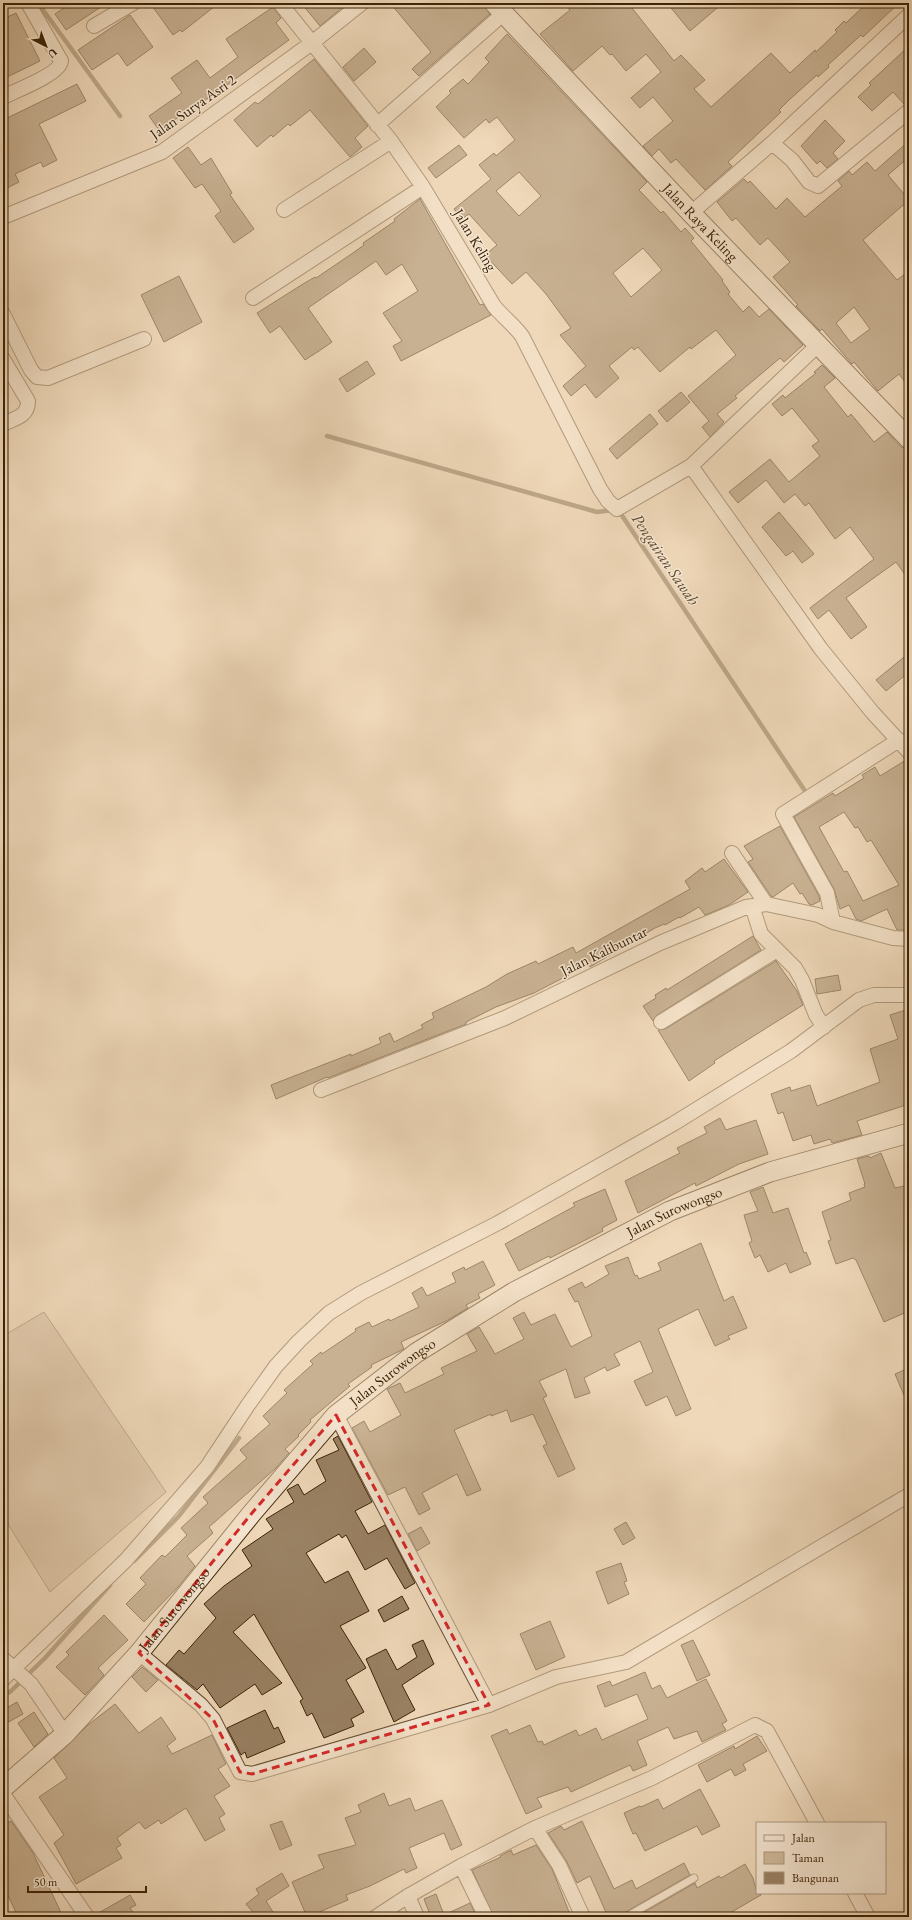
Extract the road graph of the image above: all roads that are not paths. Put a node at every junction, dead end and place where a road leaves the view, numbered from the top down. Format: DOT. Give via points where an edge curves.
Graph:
graph roads {
  1 [pos="28,3"];
  2 [pos="133,3"];
  3 [pos="280,3"];
  4 [pos="362,3"];
  5 [pos="499,8"];
  6 [pos="909,15"];
  7 [pos="94,26"];
  8 [pos="313,42"];
  9 [pos="3,97"];
  10 [pos="909,111"];
  11 [pos="377,125"];
  12 [pos="392,141"];
  13 [pos="772,143"];
  14 [pos="423,186"];
  15 [pos="284,210"];
  16 [pos="691,213"];
  17 [pos="3,217"];
  18 [pos="253,298"];
  19 [pos="3,314"];
  20 [pos="144,339"];
  21 [pos="819,344"];
  22 [pos="3,359"];
  23 [pos="3,424"];
  24 [pos="909,439"];
  25 [pos="691,466"];
  26 [pos="899,740"];
  27 [pos="909,752"];
  28 [pos="732,853"];
  29 [pos="766,904"];
  30 [pos="753,912"];
  31 [pos="833,922"];
  32 [pos="909,939"];
  33 [pos="777,950"];
  34 [pos="908,999"];
  35 [pos="820,1021"];
  36 [pos="661,1022"];
  37 [pos="321,1090"];
  38 [pos="909,1133"];
  39 [pos="336,1415"];
  40 [pos="909,1495"];
  41 [pos="139,1653"];
  42 [pos="3,1660"];
  43 [pos="17,1670"];
  44 [pos="3,1678"];
  45 [pos="489,1705"];
  46 [pos="65,1734"];
  47 [pos="3,1788"];
  48 [pos="3,1794"];
  49 [pos="816,1822"];
  50 [pos="535,1828"];
  51 [pos="461,1866"];
  52 [pos="694,1878"];
  53 [pos="856,1894"];
  54 [pos="408,1896"];
  55 [pos="86,1917"];
  56 [pos="376,1917"];
  57 [pos="417,1917"];
  58 [pos="486,1917"];
  59 [pos="583,1917"];
  60 [pos="626,1917"];
  61 [pos="868,1917"];
  1 -- 9 [label="street" via="61,64 54,72"];
  2 -- 7 [label="street"];
  3 -- 8 [label="street, Jalan Keling"];
  4 -- 8 [label="street, Jalan Surya Asri 2"];
  5 -- 11 [label="street"];
  5 -- 16 [label="street, Jalan Raya Keling"];
  6 -- 13 [label="street"];
  8 -- 11 [label="street, Jalan Keling"];
  8 -- 17 [label="street, Jalan Surya Asri 2" via="162,152"];
  10 -- 13 [label="street" via="818,186 809,182 792,160"];
  11 -- 12 [label="street, Jalan Keling"];
  12 -- 14 [label="street, Jalan Keling"];
  12 -- 15 [label="street"];
  13 -- 16 [label="street"];
  14 -- 18 [label="street"];
  14 -- 25 [label="street, Jalan Keling" via="494,306 522,336 608,501 617,509"];
  16 -- 21 [label="street, Jalan Raya Keling"];
  19 -- 20 [label="street" via="37,377 48,378"];
  21 -- 24 [label="street, Jalan Raya Keling"];
  21 -- 25 [label="street"];
  22 -- 23 [label="street" via="28,401 24,415"];
  25 -- 26 [label="street" via="821,649 872,713"];
  26 -- 27 [label="street"];
  26 -- 31 [label="street" via="783,814 826,894"];
  28 -- 29 [label="street"];
  29 -- 30 [label="street, Jalan Kalibuntar"];
  29 -- 31 [label="street, Jalan Kalibuntar" via="818,915"];
  30 -- 33 [label="street" via="761,934"];
  30 -- 37 [label="street, Jalan Kalibuntar" via="660,943 505,1018"];
  31 -- 32 [label="street, Jalan Kalibuntar" via="893,938"];
  33 -- 35 [label="street" via="795,968"];
  33 -- 36 [label="street"];
  34 -- 35 [label="street" via="874,995 864,997"];
  35 -- 43 [label="street" via="791,1051 673,1124 498,1222 361,1293 329,1313 299,1341 268,1377 207,1467 162,1520"];
  38 -- 39 [label="street, Jalan Surowongso" via="770,1172 670,1211 514,1292 416,1353"];
  39 -- 41 [label="street, Jalan Surowongso" via="252,1513"];
  39 -- 45 [label="street"];
  40 -- 45 [label="street" via="626,1662 556,1677"];
  41 -- 45 [label="street" via="213,1719 239,1771 243,1774 260,1772"];
  41 -- 46 [label="street, Jalan Surowongso"];
  42 -- 43 [label="street"];
  43 -- 44 [label="street"];
  43 -- 46 [label="street" via="31,1684"];
  46 -- 47 [label="street, Jalan Surowongso"];
  48 -- 55 [label="street"];
  49 -- 50 [label="street" via="767,1731 755,1725 652,1778"];
  50 -- 51 [label="street"];
  50 -- 59 [label="street" via="559,1865"];
  51 -- 54 [label="street"];
  51 -- 58 [label="street"];
  52 -- 60 [label="lane"];
  53 -- 61 [label="street"];
  54 -- 56 [label="street"];
  54 -- 57 [label="street"];
}
